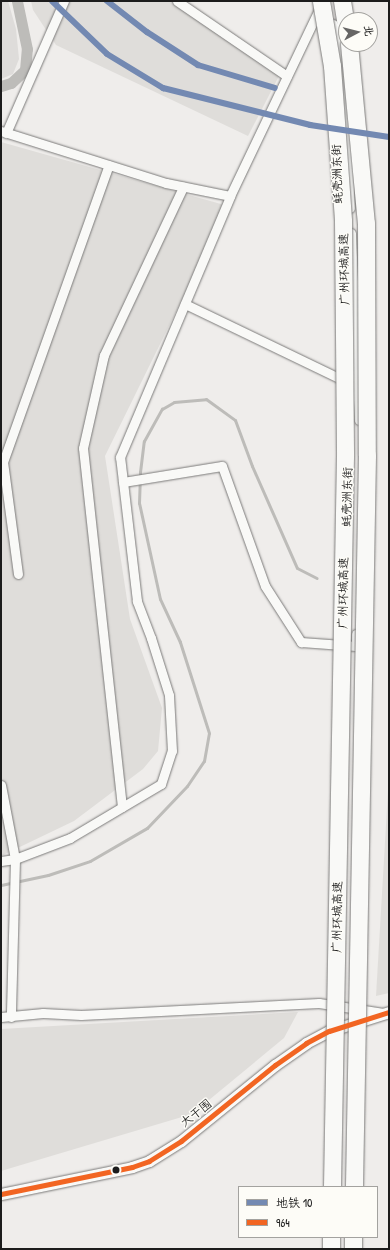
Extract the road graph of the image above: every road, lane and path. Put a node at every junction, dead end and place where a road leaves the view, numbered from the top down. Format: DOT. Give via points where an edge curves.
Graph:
graph roads {
  1 [pos="64,1"];
  2 [pos="177,1"];
  3 [pos="322,1"];
  4 [pos="329,1"];
  5 [pos="342,1"];
  6 [pos="344,12"];
  7 [pos="350,52"];
  8 [pos="287,76"];
  9 [pos="4,132"];
  10 [pos="109,165"];
  11 [pos="183,187"];
  12 [pos="230,196"];
  13 [pos="184,304"];
  14 [pos="357,387"];
  15 [pos="123,482"];
  16 [pos="18,574"];
  17 [pos="1,785"];
  18 [pos="122,807"];
  19 [pos="1,861"];
  20 [pos="15,862"];
  21 [pos="387,1013"];
  22 [pos="1,1017"];
  23 [pos="11,1017"];
  24 [pos="332,1186"];
  25 [pos="354,1186"];
  26 [pos="1,1194"];
  27 [pos="331,1238"];
  28 [pos="353,1238"];
  29 [pos="331,1249"];
  30 [pos="352,1249"];
  1 -- 9 [label="street"];
  2 -- 8 [label="street"];
  3 -- 8 [label="street"];
  3 -- 24 [label="highway, 广州环城高速, bridge" via="332,66 343,221 346,456"];
  4 -- 14 [label="street, 蚝壳洲东街" via="345,86"];
  5 -- 6 [label="highway"];
  7 -- 25 [label="highway, 广州环城高速, bridge" via="366,230 367,463"];
  8 -- 12 [label="street"];
  9 -- 10 [label="street"];
  10 -- 11 [label="street"];
  10 -- 16 [label="street" via="3,462"];
  11 -- 12 [label="street"];
  11 -- 18 [label="street" via="104,355 83,448"];
  12 -- 13 [label="street"];
  13 -- 14 [label="street"];
  13 -- 15 [label="street" via="120,458"];
  14 -- 15 [label="street, 蚝壳洲东街" via="360,451 356,646 301,642 265,586 222,466"];
  15 -- 18 [label="street" via="137,601 169,694 172,751 161,784"];
  17 -- 20 [label="street"];
  18 -- 20 [label="street" via="70,838"];
  19 -- 20 [label="street"];
  20 -- 23 [label="street"];
  21 -- 23 [label="street" via="319,1004 81,1015 43,1013"];
  21 -- 26 [label="street, 大干围" via="329,1031 306,1043 162,1155 119,1170"];
  22 -- 23 [label="street"];
  27 -- 29 [label="highway"];
  28 -- 30 [label="highway"];
}
